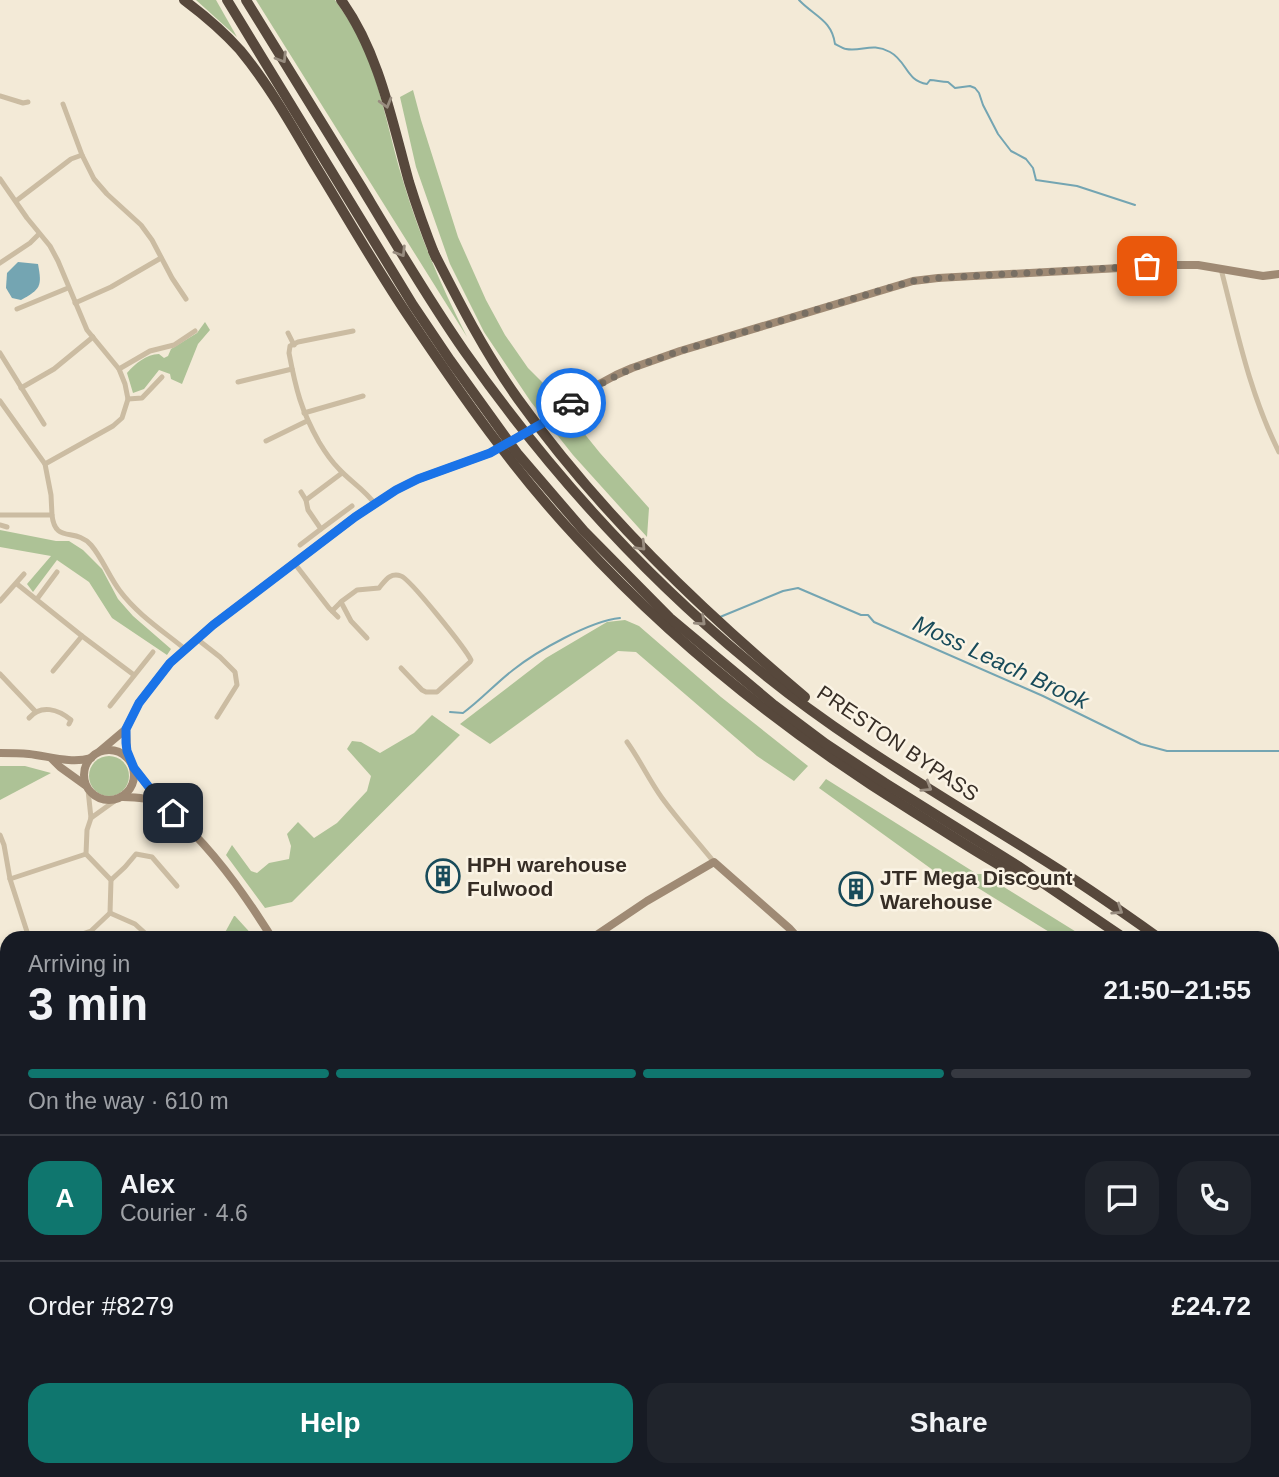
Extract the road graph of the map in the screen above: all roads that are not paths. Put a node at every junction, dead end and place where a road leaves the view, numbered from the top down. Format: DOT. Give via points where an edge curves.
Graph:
graph roads {
  1 [pos="184,0"];
  2 [pos="227,0"];
  3 [pos="246,0"];
  4 [pos="341,0"];
  5 [pos="0,96"];
  6 [pos="28,102"];
  7 [pos="63,104"];
  8 [pos="82,155"];
  9 [pos="0,179"];
  10 [pos="16,201"];
  11 [pos="39,233"];
  12 [pos="433,251"];
  13 [pos="161,258"];
  14 [pos="0,262"];
  15 [pos="1222,269"];
  16 [pos="1279,274"];
  17 [pos="68,288"];
  18 [pos="186,299"];
  19 [pos="75,303"];
  20 [pos="17,309"];
  21 [pos="334,327"];
  22 [pos="195,331"];
  23 [pos="353,331"];
  24 [pos="288,333"];
  25 [pos="336,334"];
  26 [pos="93,337"];
  27 [pos="294,345"];
  28 [pos="0,353"];
  29 [pos="119,369"];
  30 [pos="292,369"];
  31 [pos="162,377"];
  32 [pos="238,382"];
  33 [pos="20,388"];
  34 [pos="363,396"];
  35 [pos="128,399"];
  36 [pos="0,401"];
  37 [pos="8,413"];
  38 [pos="304,414"];
  39 [pos="0,418"];
  40 [pos="307,421"];
  41 [pos="44,424"];
  42 [pos="266,441"];
  43 [pos="1279,452"];
  44 [pos="45,464"];
  45 [pos="342,472"];
  46 [pos="301,492"];
  47 [pos="306,500"];
  48 [pos="374,504"];
  49 [pos="352,506"];
  50 [pos="0,515"];
  51 [pos="52,515"];
  52 [pos="321,529"];
  53 [pos="300,545"];
  54 [pos="634,556"];
  55 [pos="295,564"];
  56 [pos="57,572"];
  57 [pos="24,574"];
  58 [pos="17,583"];
  59 [pos="37,599"];
  60 [pos="0,601"];
  61 [pos="341,602"];
  62 [pos="332,611"];
  63 [pos="338,617"];
  64 [pos="82,636"];
  65 [pos="367,638"];
  66 [pos="197,639"];
  67 [pos="185,649"];
  68 [pos="153,652"];
  69 [pos="401,668"];
  70 [pos="53,671"];
  71 [pos="0,674"];
  72 [pos="134,675"];
  73 [pos="110,706"];
  74 [pos="35,711"];
  75 [pos="217,717"];
  76 [pos="29,718"];
  77 [pos="69,724"];
  78 [pos="126,729"];
  79 [pos="627,742"];
  80 [pos="869,750"];
  81 [pos="100,751"];
  82 [pos="0,753"];
  83 [pos="91,758"];
  84 [pos="52,759"];
  85 [pos="132,765"];
  86 [pos="87,788"];
  87 [pos="119,798"];
  88 [pos="158,802"];
  89 [pos="91,818"];
  90 [pos="0,835"];
  91 [pos="86,853"];
  92 [pos="714,862"];
  93 [pos="10,879"];
  94 [pos="111,880"];
  95 [pos="177,886"];
  96 [pos="1072,903"];
  97 [pos="110,913"];
  98 [pos="27,931"];
  99 [pos="91,931"];
  100 [pos="143,931"];
  101 [pos="268,931"];
  102 [pos="602,931"];
  103 [pos="792,931"];
  104 [pos="1114,931"];
  105 [pos="1149,931"];
  1 -- 96 [label="highway" via="250,63 441,365 534,489 621,584 715,670 820,751 1010,872"];
  2 -- 96 [label="highway" via="413,305 517,453 584,531 670,618 774,705 826,744"];
  3 -- 54 [label="highway, one-way" via="464,351 537,449"];
  4 -- 12 [label="highway, one-way" via="373,62"];
  5 -- 6 [label="street"];
  7 -- 8 [label="street"];
  8 -- 10 [label="street"];
  8 -- 13 [label="street" via="94,179 141,225"];
  9 -- 10 [label="street"];
  10 -- 11 [label="street"];
  11 -- 14 [label="street"];
  11 -- 17 [label="street" via="58,261"];
  12 -- 54 [label="highway" via="449,293 499,381"];
  12 -- 80 [label="highway, one-way" via="504,378 591,491 716,620"];
  13 -- 18 [label="street"];
  13 -- 19 [label="street"];
  15 -- 16 [label="street"];
  15 -- 43 [label="street" via="1252,385"];
  15 -- 48 [label="street, bridge" via="1174,265 913,281 632,368 590,389 490,453 418,479"];
  17 -- 19 [label="street"];
  17 -- 20 [label="street"];
  19 -- 26 [label="street"];
  21 -- 25 [label="street"];
  22 -- 29 [label="street"];
  23 -- 25 [label="street"];
  24 -- 27 [label="street"];
  25 -- 27 [label="street"];
  26 -- 29 [label="street"];
  26 -- 33 [label="street" via="54,369"];
  27 -- 30 [label="street" via="289,354"];
  28 -- 33 [label="street"];
  29 -- 35 [label="street"];
  30 -- 32 [label="street"];
  30 -- 38 [label="street"];
  31 -- 35 [label="street" via="142,398"];
  33 -- 41 [label="street"];
  34 -- 38 [label="street"];
  35 -- 44 [label="street" via="122,418 113,426"];
  36 -- 37 [label="street"];
  37 -- 39 [label="street"];
  37 -- 44 [label="street"];
  38 -- 40 [label="street"];
  40 -- 42 [label="street"];
  40 -- 45 [label="street"];
  44 -- 51 [label="street"];
  45 -- 47 [label="street"];
  45 -- 48 [label="street"];
  46 -- 47 [label="street"];
  47 -- 52 [label="street"];
  48 -- 55 [label="street"];
  49 -- 52 [label="street"];
  50 -- 51 [label="street"];
  51 -- 67 [label="street" via="55,529 88,542 128,601"];
  52 -- 53 [label="street"];
  54 -- 80 [label="highway, PRESTON BYPASS, one-way" via="749,662"];
  55 -- 62 [label="street"];
  55 -- 66 [label="street"];
  56 -- 59 [label="street"];
  57 -- 58 [label="street"];
  58 -- 59 [label="street"];
  58 -- 60 [label="street"];
  59 -- 64 [label="street"];
  61 -- 62 [label="street"];
  61 -- 65 [label="street"];
  61 -- 69 [label="street" via="357,590 379,588 393,575 403,577 471,660 437,692 422,690"];
  62 -- 63 [label="street"];
  64 -- 70 [label="street"];
  64 -- 72 [label="street"];
  66 -- 67 [label="street"];
  66 -- 75 [label="street" via="234,671 237,685"];
  67 -- 78 [label="street" via="139,703"];
  68 -- 72 [label="street"];
  71 -- 74 [label="street"];
  72 -- 73 [label="street"];
  74 -- 76 [label="street"];
  74 -- 77 [label="street" via="59,712 71,720"];
  78 -- 81 [label="street"];
  78 -- 85 [label="street"];
  79 -- 92 [label="street" via="663,799"];
  80 -- 105 [label="highway, PRESTON BYPASS, one-way"];
  81 -- 83 [label="street"];
  81 -- 85 [label="street" via="121,752"];
  82 -- 84 [label="street"];
  83 -- 84 [label="street"];
  83 -- 86 [label="street" via="84,775"];
  84 -- 86 [label="street"];
  85 -- 87 [label="street" via="133,784"];
  85 -- 88 [label="street"];
  86 -- 87 [label="street" via="100,799"];
  86 -- 89 [label="street"];
  87 -- 88 [label="street"];
  87 -- 89 [label="street"];
  88 -- 101 [label="street" via="213,854"];
  89 -- 91 [label="street"];
  90 -- 93 [label="street"];
  91 -- 93 [label="street"];
  91 -- 94 [label="street"];
  92 -- 102 [label="street"];
  92 -- 103 [label="street"];
  93 -- 98 [label="street"];
  94 -- 95 [label="street" via="136,853 152,857"];
  94 -- 97 [label="street"];
  96 -- 104 [label="highway"];
  97 -- 99 [label="street"];
  97 -- 100 [label="street"];
}
